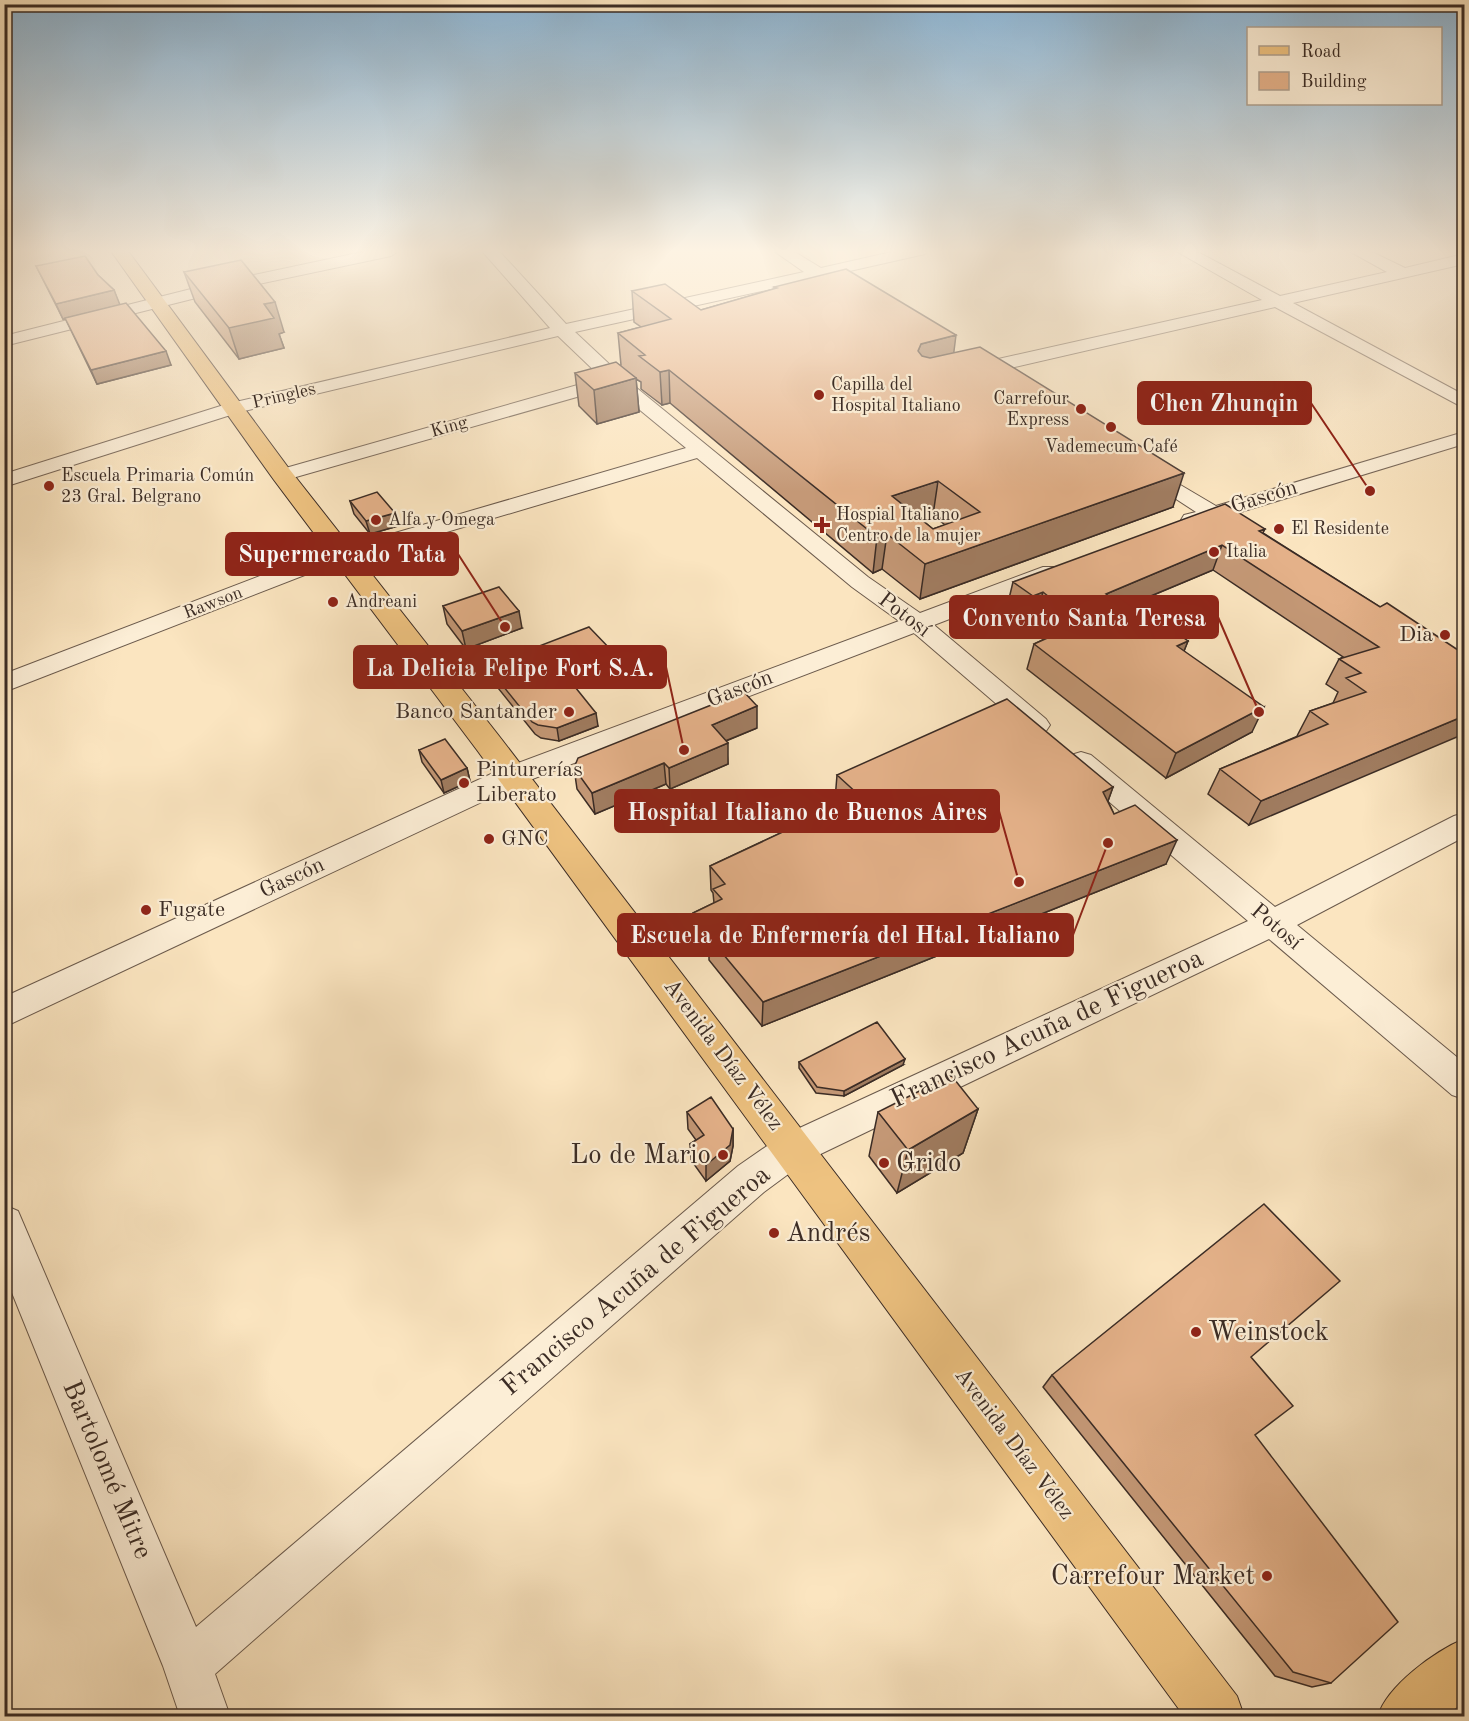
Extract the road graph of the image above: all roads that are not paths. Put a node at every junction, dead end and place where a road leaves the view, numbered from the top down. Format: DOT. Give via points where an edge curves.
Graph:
graph roads {
  1 [pos="42,331"];
  2 [pos="178,331"];
  3 [pos="556,331"];
  4 [pos="563,331"];
  5 [pos="1169,331"];
  6 [pos="1335,331"];
  7 [pos="4,341"];
  8 [pos="962,359"];
  9 [pos="948,376"];
  10 [pos="615,380"];
  11 [pos="990,380"];
  12 [pos="1464,402"];
  13 [pos="234,408"];
  14 [pos="1464,438"];
  15 [pos="702,450"];
  16 [pos="1124,460"];
  17 [pos="282,475"];
  18 [pos="4,481"];
  19 [pos="1212,513"];
  20 [pos="1171,528"];
  21 [pos="1240,530"];
  22 [pos="344,554"];
  23 [pos="1070,565"];
  24 [pos="916,622"];
  25 [pos="4,684"];
  26 [pos="512,776"];
  27 [pos="1464,824"];
  28 [pos="1271,924"];
  29 [pos="4,1013"];
  30 [pos="1464,1084"];
  31 [pos="793,1149"];
  32 [pos="4,1224"];
  33 [pos="188,1666"];
  34 [pos="1464,1666"];
  35 [pos="205,1716"];
  36 [pos="1217,1716"];
  37 [pos="1405,1716"];
  1 -- 7 [label="street"];
  2 -- 13 [label="main road, Avenida Díaz Vélez"];
  3 -- 13 [label="street, Pringles"];
  4 -- 10 [label="street, Potosí"];
  5 -- 11 [label="street"];
  6 -- 12 [label="street"];
  8 -- 11 [label="street"];
  9 -- 11 [label="street"];
  10 -- 15 [label="street, Potosí"];
  10 -- 17 [label="street, King"];
  13 -- 17 [label="main road, Avenida Díaz Vélez"];
  13 -- 18 [label="street, Pringles"];
  14 -- 19 [label="street, Gascón"];
  15 -- 22 [label="street, Rawson"];
  15 -- 24 [label="street, Potosí" via="860,582"];
  16 -- 19 [label="street"];
  17 -- 22 [label="main road, Avenida Díaz Vélez"];
  19 -- 20 [label="street, Gascón"];
  19 -- 21 [label="street"];
  22 -- 25 [label="street, Rawson"];
  22 -- 26 [label="main road, Avenida Díaz Vélez"];
  23 -- 24 [label="street, Gascón"];
  24 -- 26 [label="street, Gascón"];
  24 -- 28 [label="street, Potosí"];
  26 -- 29 [label="street, Gascón"];
  26 -- 31 [label="main road, Avenida Díaz Vélez"];
  27 -- 28 [label="street, Francisco Acuña de Figueroa"];
  28 -- 30 [label="street, Potosí"];
  28 -- 31 [label="street, Francisco Acuña de Figueroa"];
  31 -- 33 [label="street, Francisco Acuña de Figueroa" via="752,1179"];
  31 -- 36 [label="main road, Avenida Díaz Vélez"];
  32 -- 33 [label="street, Bartolomé Mitre"];
  33 -- 35 [label="street, Bartolomé Mitre"];
  34 -- 37 [label="main road"];
}
